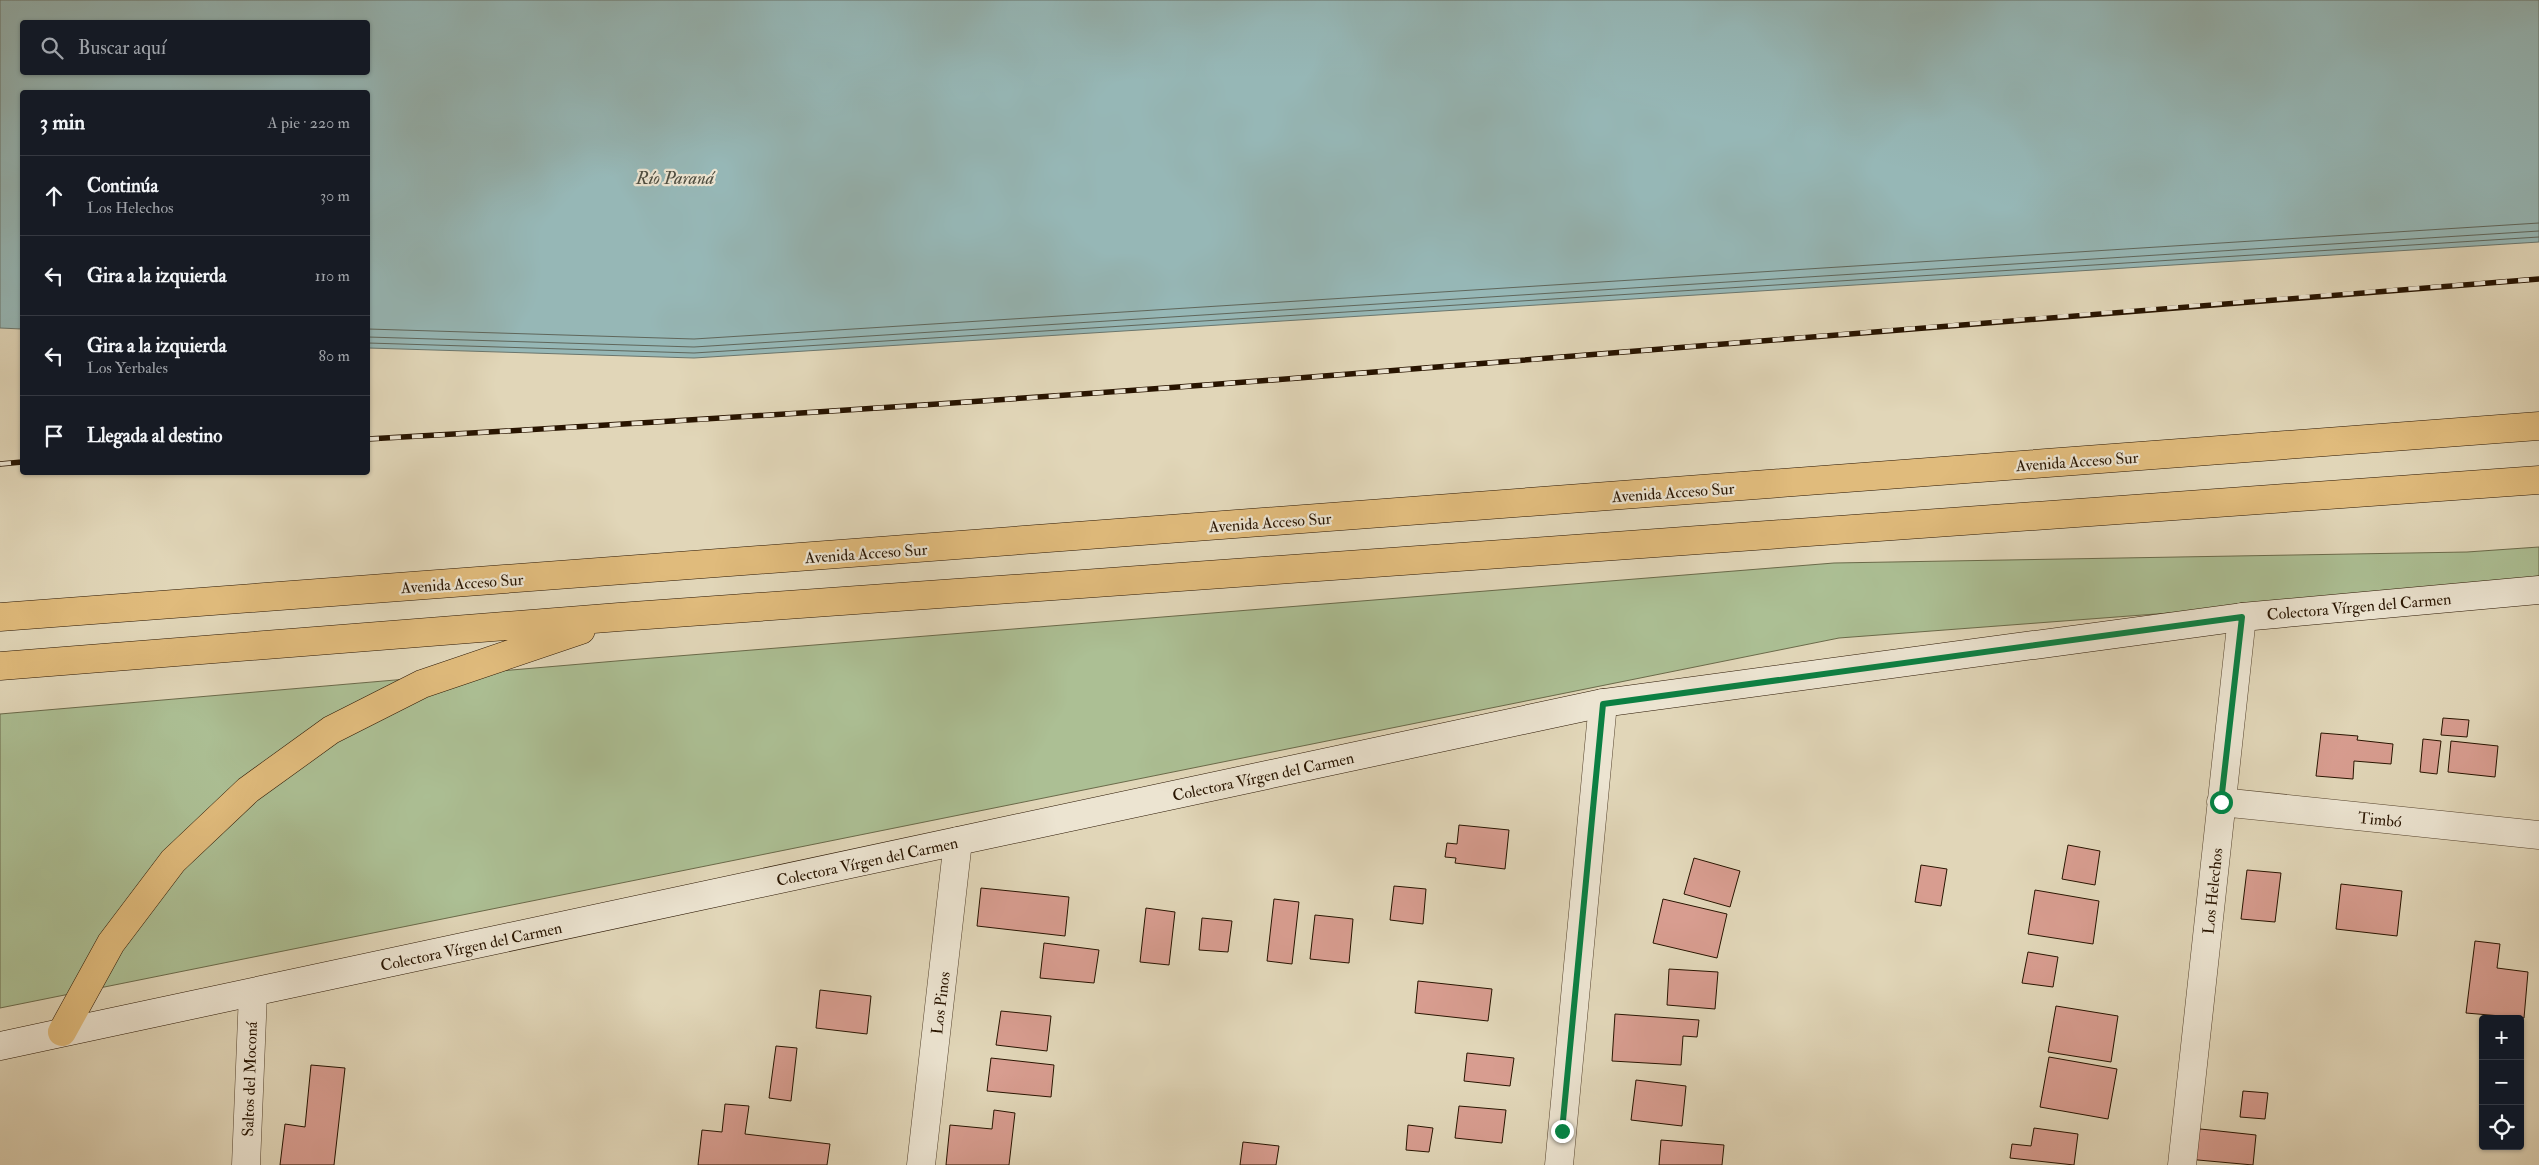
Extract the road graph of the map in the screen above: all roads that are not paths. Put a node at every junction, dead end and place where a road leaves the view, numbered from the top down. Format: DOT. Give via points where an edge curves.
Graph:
graph roads {
  1 [pos="2539,426"];
  2 [pos="2539,480"];
  3 [pos="2539,590"];
  4 [pos="0,617"];
  5 [pos="619,617"];
  6 [pos="2242,617"];
  7 [pos="0,666"];
  8 [pos="1603,704"];
  9 [pos="2221,802"];
  10 [pos="2539,835"];
  11 [pos="958,841"];
  12 [pos="252,993"];
  13 [pos="62,1032"];
  14 [pos="0,1046"];
  15 [pos="246,1165"];
  16 [pos="921,1165"];
  17 [pos="1559,1165"];
  18 [pos="2182,1165"];
  1 -- 4 [label="highway, Avenida Acceso Sur"];
  2 -- 5 [label="highway"];
  3 -- 6 [label="main road, Colectora Vírgen del Carmen"];
  5 -- 7 [label="highway"];
  5 -- 13 [label="highway" via="422,684 331,730 248,790 174,861 112,943"];
  6 -- 8 [label="main road, Colectora Vírgen del Carmen"];
  6 -- 9 [label="main road, Los Helechos"];
  8 -- 11 [label="main road, Colectora Vírgen del Carmen"];
  8 -- 17 [label="main road"];
  9 -- 10 [label="main road, Timbó"];
  9 -- 18 [label="main road, Los Helechos"];
  11 -- 12 [label="main road, Colectora Vírgen del Carmen"];
  11 -- 16 [label="main road, Los Pinos"];
  12 -- 13 [label="main road, Colectora Vírgen del Carmen"];
  12 -- 15 [label="main road, Saltos del Moconá"];
  13 -- 14 [label="main road, Colectora Vírgen del Carmen"];
}
